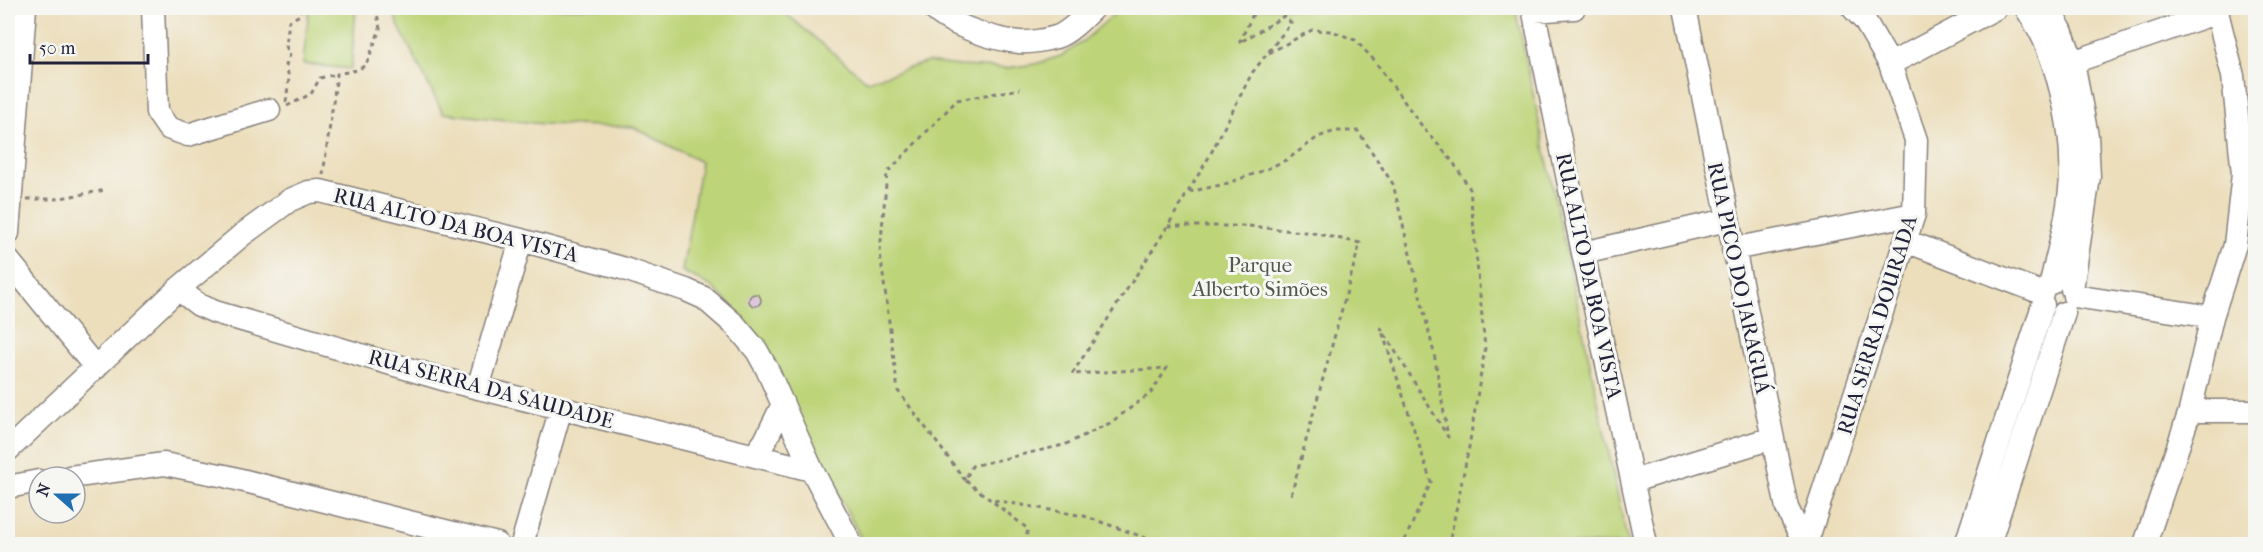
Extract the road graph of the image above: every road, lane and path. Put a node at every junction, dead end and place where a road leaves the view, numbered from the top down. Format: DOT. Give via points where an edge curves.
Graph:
graph roads {
  1 [pos="25,8"];
  2 [pos="153,8"];
  3 [pos="301,8"];
  4 [pos="376,8"];
  5 [pos="933,8"];
  6 [pos="1093,8"];
  7 [pos="1256,8"];
  8 [pos="1574,8"];
  9 [pos="1685,8"];
  10 [pos="1853,8"];
  11 [pos="1996,8"];
  12 [pos="2026,8"];
  13 [pos="2048,8"];
  14 [pos="1533,9"];
  15 [pos="2217,10"];
  16 [pos="1267,54"];
  17 [pos="2073,62"];
  18 [pos="1890,64"];
  19 [pos="337,74"];
  20 [pos="1020,89"];
  21 [pos="269,110"];
  22 [pos="2249,173"];
  23 [pos="106,190"];
  24 [pos="320,191"];
  25 [pos="1187,193"];
  26 [pos="10,198"];
  27 [pos="1914,214"];
  28 [pos="1727,220"];
  29 [pos="1168,226"];
  30 [pos="8,233"];
  31 [pos="521,240"];
  32 [pos="1906,241"];
  33 [pos="1733,249"];
  34 [pos="1583,253"];
  35 [pos="8,260"];
  36 [pos="178,289"];
  37 [pos="2058,297"];
  38 [pos="2212,317"];
  39 [pos="96,368"];
  40 [pos="478,388"];
  41 [pos="783,404"];
  42 [pos="561,408"];
  43 [pos="2190,411"];
  44 [pos="2256,411"];
  45 [pos="1772,438"];
  46 [pos="8,450"];
  47 [pos="754,456"];
  48 [pos="812,470"];
  49 [pos="87,475"];
  50 [pos="965,480"];
  51 [pos="1633,480"];
  52 [pos="27,483"];
  53 [pos="8,487"];
  54 [pos="1290,499"];
  55 [pos="991,500"];
  56 [pos="497,544"];
  57 [pos="522,544"];
  58 [pos="851,544"];
  59 [pos="1025,544"];
  60 [pos="1150,544"];
  61 [pos="1403,544"];
  62 [pos="1449,544"];
  63 [pos="1646,544"];
  64 [pos="1807,544"];
  65 [pos="1966,544"];
  66 [pos="1989,544"];
  67 [pos="2145,544"];
  1 -- 26 [label="street"];
  2 -- 21 [label="street" via="157,112 168,128 188,135"];
  3 -- 19 [label="path" via="300,15 289,21 286,107 311,94 320,78"];
  4 -- 19 [label="path" via="380,29 366,65"];
  5 -- 6 [label="street" via="976,32 1020,43 1058,37"];
  7 -- 16 [label="path" via="1239,43 1284,16 1291,23"];
  8 -- 14 [label="street"];
  9 -- 28 [label="street, RUA PICO DO JARAGUÁ"];
  10 -- 18 [label="street, RUA SERRA DOURADA"];
  11 -- 18 [label="street"];
  12 -- 37 [label="street" via="2046,43 2070,141 2071,175"];
  13 -- 17 [label="street"];
  14 -- 34 [label="street, RUA ALTO DA BOA VISTA"];
  15 -- 17 [label="street"];
  15 -- 22 [label="street" via="2234,76"];
  16 -- 25 [label="path" via="1252,73"];
  16 -- 62 [label="path" via="1312,30 1332,31 1355,40 1453,162 1470,189 1485,348"];
  17 -- 37 [label="street" via="2087,136 2089,177"];
  18 -- 27 [label="street, RUA SERRA DOURADA" via="1916,140"];
  19 -- 24 [label="path"];
  20 -- 50 [label="path" via="957,100 887,173 880,252 898,391"];
  22 -- 38 [label="street" via="2235,245"];
  23 -- 26 [label="path" via="55,199"];
  24 -- 31 [label="street, RUA ALTO DA BOA VISTA"];
  24 -- 36 [label="street, RUA ALTO DA BOA VISTA" via="290,200"];
  25 -- 29 [label="path"];
  25 -- 61 [label="path" via="1265,170 1318,137 1335,131 1358,132 1393,184 1432,341 1448,437 1381,327 1431,482"];
  26 -- 30 [label="street"];
  27 -- 32 [label="street, RUA SERRA DOURADA"];
  27 -- 33 [label="street"];
  28 -- 33 [label="street, RUA PICO DO JARAGUÁ"];
  28 -- 34 [label="street"];
  29 -- 50 [label="path" via="1072,374 1167,368 1151,393 1110,423 1064,445 972,466"];
  29 -- 54 [label="path" via="1250,226 1360,243"];
  31 -- 40 [label="street"];
  31 -- 41 [label="street, RUA ALTO DA BOA VISTA" via="622,268 704,298 757,351"];
  32 -- 37 [label="street"];
  32 -- 64 [label="street, RUA SERRA DOURADA"];
  33 -- 45 [label="street, RUA PICO DO JARAGUÁ"];
  34 -- 51 [label="street, RUA ALTO DA BOA VISTA"];
  35 -- 39 [label="street"];
  36 -- 39 [label="street, RUA ALTO DA BOA VISTA"];
  36 -- 40 [label="street, RUA SERRA DA SAUDADE" via="215,312"];
  37 -- 38 [label="street"];
  37 -- 65 [label="street"];
  37 -- 66 [label="street"];
  38 -- 43 [label="street"];
  39 -- 46 [label="street, RUA ALTO DA BOA VISTA"];
  40 -- 42 [label="street, RUA SERRA DA SAUDADE"];
  41 -- 47 [label="street"];
  41 -- 48 [label="street, RUA ALTO DA BOA VISTA"];
  42 -- 47 [label="street, RUA SERRA DA SAUDADE"];
  42 -- 57 [label="street"];
  43 -- 44 [label="street"];
  43 -- 67 [label="street"];
  45 -- 51 [label="street"];
  45 -- 64 [label="street, RUA PICO DO JARAGUÁ" via="1788,514"];
  47 -- 48 [label="street, RUA SERRA DA SAUDADE"];
  48 -- 58 [label="street, RUA ALTO DA BOA VISTA"];
  49 -- 56 [label="street" via="164,464"];
  50 -- 55 [label="path"];
  51 -- 63 [label="street, RUA ALTO DA BOA VISTA"];
  52 -- 53 [label="street"];
  55 -- 59 [label="path" via="1028,529"];
  55 -- 60 [label="path" via="1084,516 1149,539"];
}
